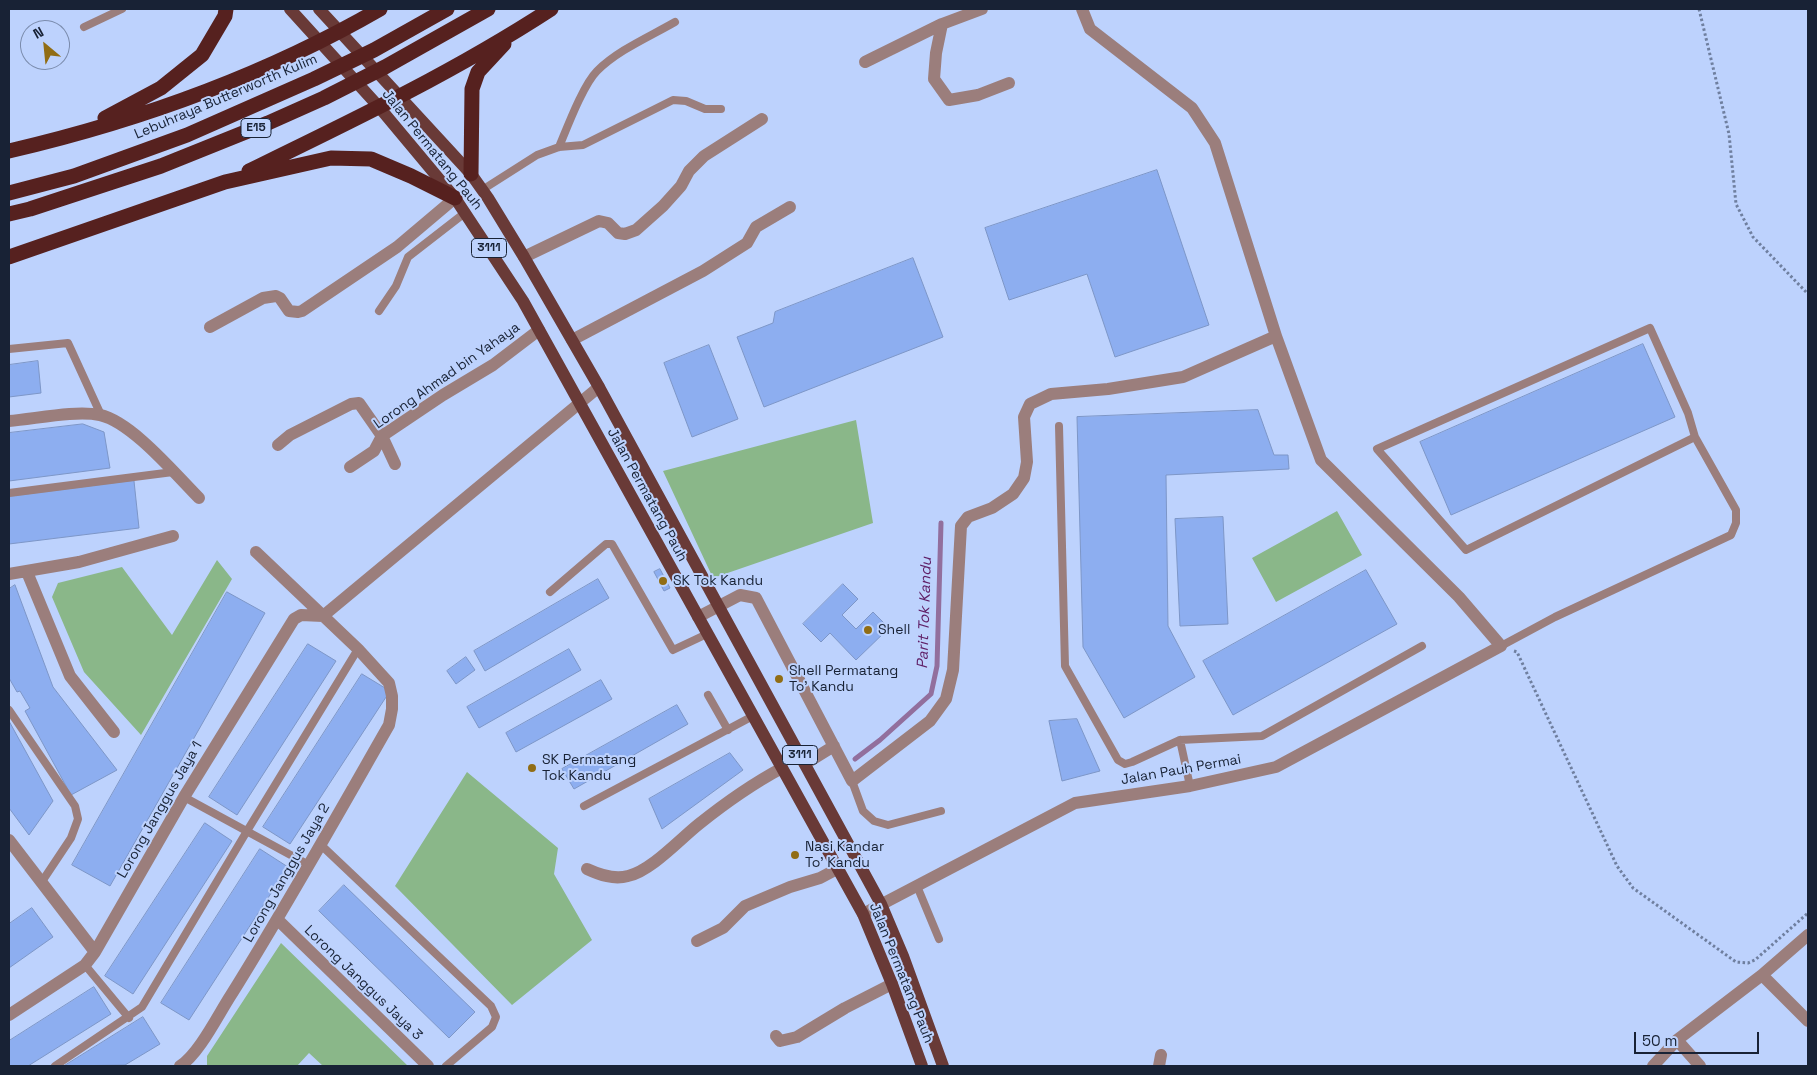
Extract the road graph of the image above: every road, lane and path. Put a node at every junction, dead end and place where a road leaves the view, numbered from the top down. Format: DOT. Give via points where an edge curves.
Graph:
graph roads {
  1 [pos="122,9"];
  2 [pos="226,9"];
  3 [pos="290,9"];
  4 [pos="319,9"];
  5 [pos="380,9"];
  6 [pos="447,9"];
  7 [pos="488,9"];
  8 [pos="551,9"];
  9 [pos="982,9"];
  10 [pos="1082,9"];
  11 [pos="1699,9"];
  12 [pos="676,22"];
  13 [pos="942,24"];
  14 [pos="84,27"];
  15 [pos="340,32"];
  16 [pos="514,33"];
  17 [pos="320,42"];
  18 [pos="865,62"];
  19 [pos="1008,83"];
  20 [pos="400,96"];
  21 [pos="379,107"];
  22 [pos="721,108"];
  23 [pos="762,119"];
  24 [pos="69,137"];
  25 [pos="559,147"];
  26 [pos="9,151"];
  27 [pos="471,174"];
  28 [pos="225,182"];
  29 [pos="482,190"];
  30 [pos="9,193"];
  31 [pos="455,198"];
  32 [pos="790,207"];
  33 [pos="466,212"];
  34 [pos="9,214"];
  35 [pos="9,257"];
  36 [pos="524,257"];
  37 [pos="1808,294"];
  38 [pos="379,311"];
  39 [pos="210,327"];
  40 [pos="539,330"];
  41 [pos="1276,336"];
  42 [pos="572,340"];
  43 [pos="9,349"];
  44 [pos="599,387"];
  45 [pos="580,402"];
  46 [pos="100,415"];
  47 [pos="9,421"];
  48 [pos="1059,426"];
  49 [pos="382,436"];
  50 [pos="1695,437"];
  51 [pos="278,445"];
  52 [pos="395,464"];
  53 [pos="350,467"];
  54 [pos="173,472"];
  55 [pos="9,493"];
  56 [pos="198,498"];
  57 [pos="173,536"];
  58 [pos="256,552"];
  59 [pos="27,572"];
  60 [pos="9,574"];
  61 [pos="550,592"];
  62 [pos="719,606"];
  63 [pos="323,616"];
  64 [pos="698,617"];
  65 [pos="707,634"];
  66 [pos="1422,646"];
  67 [pos="1502,646"];
  68 [pos="358,649"];
  69 [pos="708,695"];
  70 [pos="9,710"];
  71 [pos="753,716"];
  72 [pos="728,730"];
  73 [pos="114,732"];
  74 [pos="1180,740"];
  75 [pos="834,746"];
  76 [pos="804,764"];
  77 [pos="782,768"];
  78 [pos="852,781"];
  79 [pos="1190,786"];
  80 [pos="184,797"];
  81 [pos="584,806"];
  82 [pos="941,811"];
  83 [pos="247,831"];
  84 [pos="9,840"];
  85 [pos="321,845"];
  86 [pos="309,865"];
  87 [pos="588,869"];
  88 [pos="838,869"];
  89 [pos="42,883"];
  90 [pos="917,886"];
  91 [pos="881,904"];
  92 [pos="1808,913"];
  93 [pos="863,914"];
  94 [pos="278,920"];
  95 [pos="1808,935"];
  96 [pos="939,939"];
  97 [pos="697,941"];
  98 [pos="95,952"];
  99 [pos="85,965"];
  100 [pos="1762,975"];
  101 [pos="892,984"];
  102 [pos="9,1015"];
  103 [pos="129,1018"];
  104 [pos="1808,1021"];
  105 [pos="776,1036"];
  106 [pos="1677,1040"];
  107 [pos="186,1065"];
  108 [pos="55,1066"];
  109 [pos="428,1066"];
  110 [pos="446,1066"];
  111 [pos="922,1066"];
  112 [pos="943,1066"];
  113 [pos="1653,1066"];
  114 [pos="1700,1066"];
  1 -- 14 [label="lane"];
  2 -- 24 [label="highway" via="202,55 195,61 161,88"];
  3 -- 17 [label="main road, Jalan Permatang Pauh / 3111"];
  4 -- 15 [label="main road, Jalan Permatang Pauh / 3111"];
  5 -- 15 [label="highway"];
  6 -- 30 [label="highway, Lebuhraya Butterworth Kulim / E15" via="374,50 187,135 74,176"];
  7 -- 34 [label="highway, E15" via="324,98 268,123 161,166"];
  8 -- 16 [label="highway"];
  9 -- 13 [label="street"];
  10 -- 41 [label="street" via="1090,29 1192,108 1215,143"];
  11 -- 37 [label="path" via="1728,134 1736,204 1753,237"];
  12 -- 25 [label="lane" via="616,56 595,72"];
  13 -- 18 [label="street"];
  13 -- 19 [label="street" via="934,79 949,100 978,95"];
  15 -- 17 [label="highway"];
  15 -- 20 [label="main road, Jalan Permatang Pauh / 3111"];
  16 -- 20 [label="highway"];
  16 -- 27 [label="highway" via="478,72 472,89"];
  17 -- 21 [label="main road, Jalan Permatang Pauh / 3111"];
  17 -- 24 [label="highway" via="208,92"];
  20 -- 21 [label="highway"];
  20 -- 27 [label="main road, Jalan Permatang Pauh / 3111"];
  21 -- 28 [label="highway"];
  21 -- 31 [label="main road, Jalan Permatang Pauh / 3111"];
  22 -- 25 [label="lane" via="705,109 686,101 673,100 583,145"];
  23 -- 36 [label="street" via="704,156 663,206 636,230 618,233 599,221"];
  24 -- 26 [label="highway"];
  25 -- 29 [label="lane" via="537,154"];
  27 -- 29 [label="main road, Jalan Permatang Pauh / 3111"];
  28 -- 31 [label="highway" via="331,158 370,160"];
  28 -- 35 [label="highway"];
  29 -- 36 [label="main road, Jalan Permatang Pauh / 3111"];
  31 -- 33 [label="main road, Jalan Permatang Pauh / 3111"];
  31 -- 39 [label="street" via="397,247 302,311 290,310 280,298 271,296"];
  32 -- 42 [label="street" via="756,227 747,243 703,271"];
  33 -- 38 [label="lane" via="408,257 396,286"];
  33 -- 40 [label="main road, Jalan Permatang Pauh / 3111"];
  36 -- 42 [label="main road, Jalan Permatang Pauh / 3111"];
  40 -- 45 [label="main road, Jalan Permatang Pauh / 3111"];
  40 -- 49 [label="street, Lorong Ahmad bin Yahaya" via="493,365"];
  41 -- 67 [label="street" via="1321,460 1459,597"];
  41 -- 78 [label="street" via="1183,376 1108,389 1052,394 1030,404 1024,417 1027,462 1024,478 1012,494 992,508 968,517 961,526 953,670 946,699 930,721"];
  42 -- 44 [label="main road, Jalan Permatang Pauh / 3111"];
  43 -- 46 [label="lane" via="68,343"];
  44 -- 45 [label="street"];
  44 -- 62 [label="main road, Jalan Permatang Pauh / 3111"];
  45 -- 63 [label="street"];
  45 -- 64 [label="main road, Jalan Permatang Pauh / 3111"];
  46 -- 47 [label="street"];
  46 -- 54 [label="street" via="132,432"];
  48 -- 74 [label="lane" via="1065,666 1118,760 1124,764"];
  49 -- 51 [label="street" via="358,403 296,432"];
  49 -- 52 [label="street"];
  49 -- 53 [label="street, Lorong Ahmad bin Yahaya" via="374,451"];
  50 -- 50 [label="lane" via="1688,413 1650,328 1377,449 1466,550"];
  50 -- 67 [label="lane" via="1736,510 1736,523 1731,535 1555,617"];
  54 -- 55 [label="lane"];
  54 -- 56 [label="street"];
  57 -- 59 [label="street" via="79,562"];
  58 -- 63 [label="street"];
  59 -- 60 [label="street"];
  59 -- 73 [label="street" via="70,676"];
  61 -- 65 [label="lane" via="606,544 612,544 673,650"];
  62 -- 64 [label="street"];
  62 -- 75 [label="street" via="740,595 756,598"];
  62 -- 76 [label="main road, Jalan Permatang Pauh / 3111"];
  63 -- 68 [label="street"];
  63 -- 80 [label="street, Lorong Janggus Jaya 1" via="302,615 294,619"];
  64 -- 65 [label="main road, Jalan Permatang Pauh / 3111"];
  65 -- 71 [label="main road, Jalan Permatang Pauh / 3111"];
  66 -- 74 [label="lane" via="1262,736"];
  67 -- 79 [label="street, Jalan Pauh Permai" via="1276,767"];
  67 -- 92 [label="path" via="1517,652 1617,866 1633,888 1736,962 1755,960"];
  68 -- 83 [label="lane"];
  68 -- 85 [label="street, Lorong Janggus Jaya 2" via="389,683 392,710 389,725"];
  69 -- 72 [label="lane"];
  70 -- 89 [label="lane" via="75,806 78,819 71,838"];
  71 -- 72 [label="lane"];
  71 -- 77 [label="main road, Jalan Permatang Pauh / 3111"];
  72 -- 81 [label="lane"];
  74 -- 79 [label="lane"];
  75 -- 76 [label="street"];
  75 -- 78 [label="street"];
  76 -- 91 [label="main road, Jalan Permatang Pauh / 3111"];
  77 -- 87 [label="street" via="761,779 700,823 645,870 620,877 604,876"];
  77 -- 88 [label="main road, Jalan Permatang Pauh / 3111"];
  78 -- 82 [label="lane" via="864,811 874,821 888,825"];
  79 -- 90 [label="street, Jalan Pauh Permai" via="1075,803"];
  80 -- 83 [label="lane"];
  80 -- 98 [label="street, Lorong Janggus Jaya 1"];
  83 -- 86 [label="lane"];
  83 -- 103 [label="lane" via="142,1007"];
  84 -- 89 [label="street"];
  85 -- 86 [label="street, Lorong Janggus Jaya 2"];
  85 -- 110 [label="lane" via="491,1006 496,1017 492,1028"];
  86 -- 94 [label="street, Lorong Janggus Jaya 2"];
  88 -- 93 [label="main road, Jalan Permatang Pauh / 3111"];
  88 -- 97 [label="street" via="746,906 722,928"];
  89 -- 98 [label="street"];
  90 -- 91 [label="street, Jalan Pauh Permai"];
  90 -- 96 [label="lane"];
  91 -- 93 [label="street, Jalan Pauh Permai"];
  91 -- 112 [label="main road, Jalan Permatang Pauh / 3111"];
  93 -- 101 [label="main road, Jalan Permatang Pauh / 3111"];
  94 -- 107 [label="street, Lorong Janggus Jaya 2"];
  94 -- 109 [label="street, Lorong Janggus Jaya 3"];
  95 -- 100 [label="street"];
  98 -- 99 [label="street, Lorong Janggus Jaya 1"];
  99 -- 102 [label="street, Lorong Janggus Jaya 1"];
  99 -- 103 [label="lane"];
  100 -- 104 [label="street"];
  100 -- 106 [label="street"];
  101 -- 105 [label="street" via="797,1037 780,1042"];
  101 -- 111 [label="main road, Jalan Permatang Pauh / 3111"];
  103 -- 108 [label="lane"];
  106 -- 113 [label="street"];
  106 -- 114 [label="street"];
}
